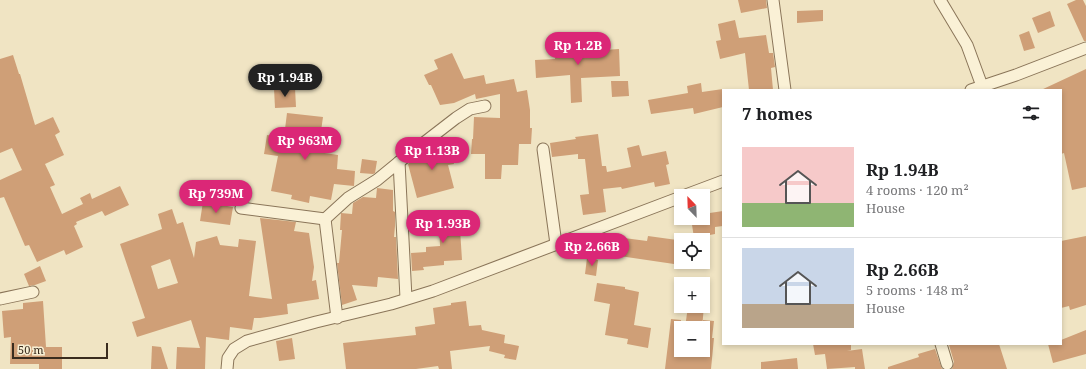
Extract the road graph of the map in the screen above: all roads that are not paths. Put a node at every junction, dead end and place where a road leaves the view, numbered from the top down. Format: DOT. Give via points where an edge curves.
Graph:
graph roads {
  1 [pos="773,0"];
  2 [pos="940,0"];
  3 [pos="1086,48"];
  4 [pos="982,86"];
  5 [pos="785,89"];
  6 [pos="974,89"];
  7 [pos="485,106"];
  8 [pos="542,149"];
  9 [pos="399,162"];
  10 [pos="722,181"];
  11 [pos="701,189"];
  12 [pos="674,199"];
  13 [pos="241,208"];
  14 [pos="325,219"];
  15 [pos="556,244"];
  16 [pos="33,292"];
  17 [pos="406,298"];
  18 [pos="0,299"];
  19 [pos="337,318"];
  20 [pos="941,345"];
  21 [pos="948,364"];
  22 [pos="227,369"];
  1 -- 5 [label="street"];
  2 -- 4 [label="street" via="967,45"];
  3 -- 4 [label="street"];
  4 -- 6 [label="street"];
  7 -- 9 [label="street" via="470,109 456,118"];
  8 -- 15 [label="street"];
  9 -- 14 [label="street" via="377,180 348,198"];
  9 -- 17 [label="street"];
  10 -- 11 [label="street"];
  12 -- 15 [label="street"];
  13 -- 14 [label="street"];
  14 -- 19 [label="street"];
  15 -- 17 [label="street" via="433,291"];
  16 -- 18 [label="street"];
  17 -- 19 [label="street"];
  19 -- 22 [label="street" via="247,341 234,349 228,358"];
  20 -- 21 [label="street"];
}
